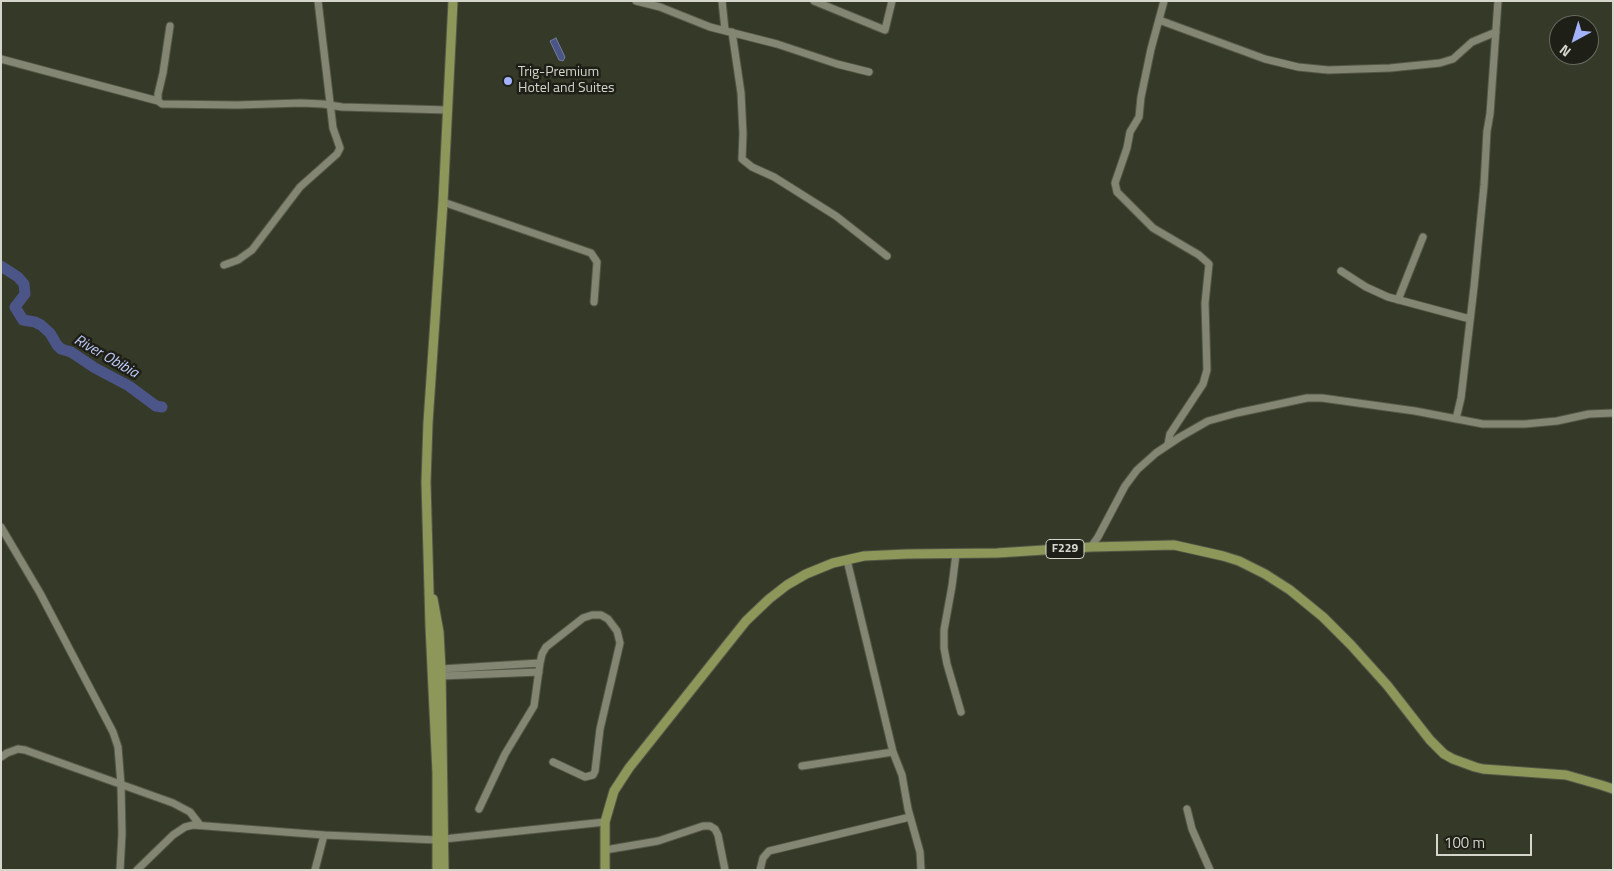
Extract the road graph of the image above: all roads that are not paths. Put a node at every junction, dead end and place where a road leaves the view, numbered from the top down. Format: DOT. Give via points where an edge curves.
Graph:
graph roads {
  1 [pos="318,1"];
  2 [pos="452,1"];
  3 [pos="636,1"];
  4 [pos="722,1"];
  5 [pos="814,1"];
  6 [pos="892,1"];
  7 [pos="1164,1"];
  8 [pos="1498,1"];
  9 [pos="1158,20"];
  10 [pos="170,26"];
  11 [pos="729,31"];
  12 [pos="1496,32"];
  13 [pos="1,59"];
  14 [pos="869,72"];
  15 [pos="158,101"];
  16 [pos="331,106"];
  17 [pos="448,110"];
  18 [pos="443,202"];
  19 [pos="1423,237"];
  20 [pos="887,256"];
  21 [pos="224,265"];
  22 [pos="1341,271"];
  23 [pos="1398,300"];
  24 [pos="594,302"];
  25 [pos="1470,319"];
  26 [pos="1613,413"];
  27 [pos="1456,419"];
  28 [pos="1168,444"];
  29 [pos="1,527"];
  30 [pos="1091,547"];
  31 [pos="956,554"];
  32 [pos="847,560"];
  33 [pos="429,584"];
  34 [pos="540,663"];
  35 [pos="539,672"];
  36 [pos="441,673"];
  37 [pos="961,712"];
  38 [pos="893,752"];
  39 [pos="1,757"];
  40 [pos="553,762"];
  41 [pos="802,766"];
  42 [pos="122,785"];
  43 [pos="1613,790"];
  44 [pos="479,809"];
  45 [pos="1187,809"];
  46 [pos="910,817"];
  47 [pos="605,822"];
  48 [pos="200,825"];
  49 [pos="324,836"];
  50 [pos="440,839"];
  51 [pos="605,850"];
  52 [pos="120,870"];
  53 [pos="137,870"];
  54 [pos="315,870"];
  55 [pos="437,870"];
  56 [pos="444,870"];
  57 [pos="605,870"];
  58 [pos="725,870"];
  59 [pos="760,870"];
  60 [pos="921,870"];
  61 [pos="1210,870"];
  1 -- 16 [label="street"];
  2 -- 17 [label="main road"];
  3 -- 11 [label="street"];
  4 -- 11 [label="street"];
  5 -- 6 [label="street" via="885,30"];
  7 -- 9 [label="street"];
  8 -- 12 [label="street"];
  9 -- 12 [label="street" via="1265,59 1328,70 1440,63 1453,59 1465,47"];
  9 -- 28 [label="street" via="1139,117 1130,132 1115,183 1117,192 1153,228 1199,254 1209,264 1204,384 1170,434"];
  10 -- 15 [label="street"];
  11 -- 14 [label="street"];
  11 -- 20 [label="street" via="741,93 742,159 831,212"];
  12 -- 25 [label="street"];
  13 -- 15 [label="street"];
  15 -- 16 [label="street" via="162,104 301,103"];
  16 -- 17 [label="street"];
  16 -- 21 [label="street" via="340,148 337,154 300,187 252,250"];
  17 -- 18 [label="main road"];
  18 -- 24 [label="street" via="592,253 598,262"];
  18 -- 33 [label="main road" via="428,423"];
  19 -- 23 [label="street"];
  22 -- 23 [label="street" via="1376,292"];
  23 -- 25 [label="street"];
  25 -- 27 [label="street"];
  26 -- 27 [label="street" via="1525,424 1483,424"];
  27 -- 28 [label="street" via="1415,410 1307,398 1208,421"];
  28 -- 30 [label="street" via="1137,470 1125,486"];
  29 -- 42 [label="street" via="40,592 112,732 118,747"];
  30 -- 31 [label="main road, F229"];
  30 -- 43 [label="main road, F229" via="1174,545 1239,561 1290,590 1323,617 1387,685 1430,740 1453,760 1483,769 1566,775"];
  31 -- 32 [label="main road, F229" via="907,554"];
  31 -- 37 [label="street" via="944,648"];
  32 -- 38 [label="street"];
  32 -- 47 [label="main road, F229" via="806,574 787,585 746,621 629,768 614,791"];
  33 -- 36 [label="main road" via="439,632"];
  33 -- 50 [label="main road"];
  34 -- 35 [label="street"];
  34 -- 36 [label="street"];
  34 -- 40 [label="street" via="546,647 583,618 601,615 617,630 620,643 600,730 595,771 585,777"];
  35 -- 36 [label="street"];
  35 -- 44 [label="street" via="534,706 505,754"];
  36 -- 50 [label="main road"];
  38 -- 41 [label="street"];
  38 -- 46 [label="street" via="902,775"];
  39 -- 42 [label="street" via="25,750"];
  42 -- 48 [label="street" via="173,803 190,812"];
  42 -- 52 [label="street"];
  45 -- 61 [label="street"];
  46 -- 59 [label="street" via="769,851"];
  46 -- 60 [label="street" via="920,852"];
  47 -- 50 [label="street"];
  47 -- 51 [label="main road, F229"];
  48 -- 49 [label="street"];
  48 -- 53 [label="street" via="185,827 173,835"];
  49 -- 50 [label="street"];
  49 -- 54 [label="street"];
  50 -- 55 [label="main road"];
  50 -- 56 [label="main road"];
  51 -- 57 [label="main road, F229"];
  51 -- 58 [label="street" via="658,841 710,826 718,835"];
}
